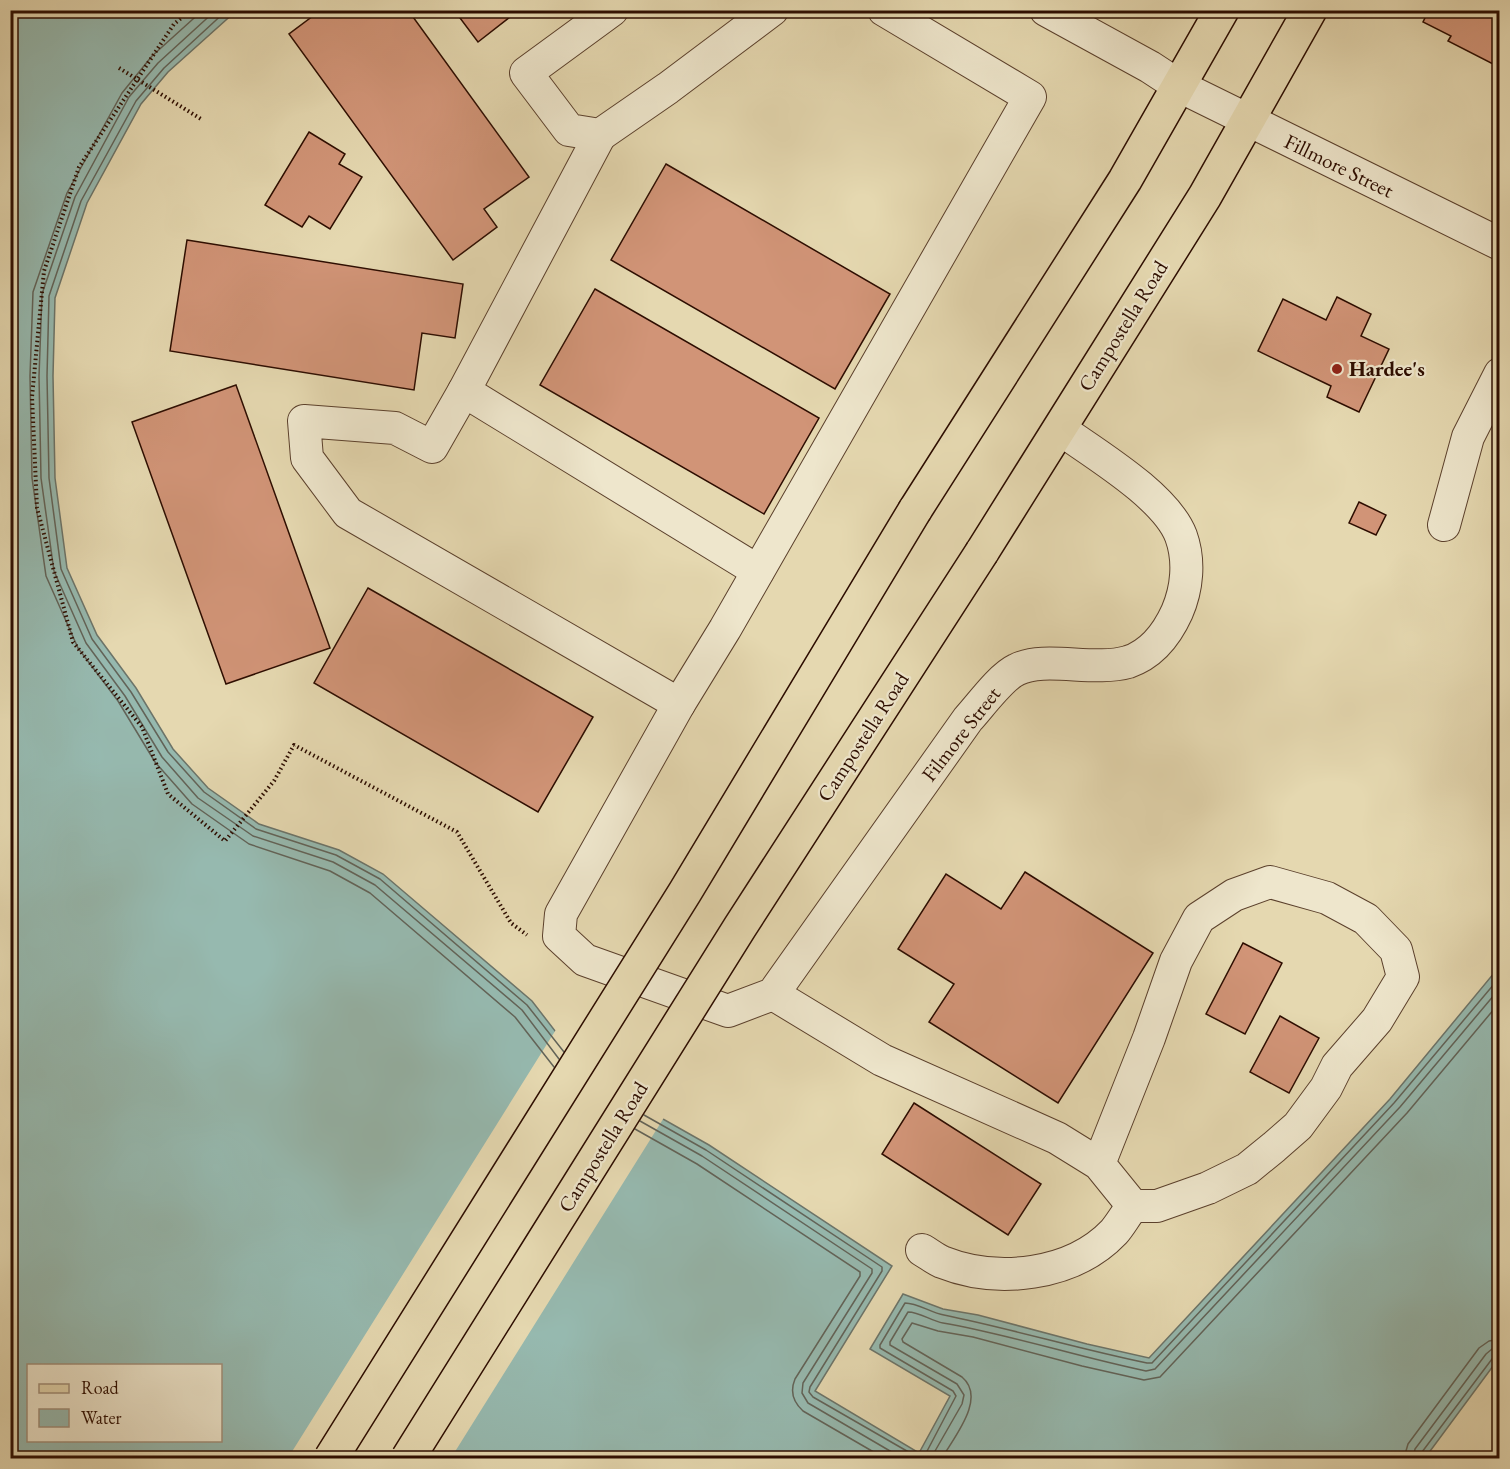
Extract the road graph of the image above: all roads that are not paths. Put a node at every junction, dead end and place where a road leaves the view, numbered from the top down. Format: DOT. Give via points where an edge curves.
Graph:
graph roads {
  1 [pos="612,10"];
  2 [pos="772,10"];
  3 [pos="884,10"];
  4 [pos="1046,10"];
  5 [pos="1222,10"];
  6 [pos="1311,10"];
  7 [pos="1179,86"];
  8 [pos="1249,121"];
  9 [pos="600,135"];
  10 [pos="1500,244"];
  11 [pos="1500,374"];
  12 [pos="464,391"];
  13 [pos="1060,429"];
  14 [pos="1444,525"];
  15 [pos="758,572"];
  16 [pos="679,704"];
  17 [pos="772,994"];
  18 [pos="1099,1164"];
  19 [pos="1132,1206"];
  20 [pos="922,1250"];
  21 [pos="331,1458"];
  22 [pos="408,1458"];
  1 -- 9 [label="street" via="526,74 569,130"];
  2 -- 9 [label="street"];
  3 -- 15 [label="street" via="1030,97"];
  4 -- 7 [label="street, Fillmore Street"];
  5 -- 7 [label="main road"];
  6 -- 8 [label="main road, Campostella Road"];
  7 -- 8 [label="street, Fillmore Street"];
  7 -- 21 [label="main road, bridge" via="1125,180 915,510 697,872"];
  8 -- 10 [label="street, Fillmore Street"];
  8 -- 13 [label="main road, Campostella Road"];
  9 -- 12 [label="street"];
  11 -- 14 [label="street" via="1468,437"];
  12 -- 15 [label="street"];
  12 -- 16 [label="street" via="432,447 395,428 304,421 307,458 348,513"];
  13 -- 17 [label="street, Filmore Street" via="1136,483 1166,511 1181,536 1187,572 1182,600 1170,629 1150,651 1130,661 1105,667 1042,663 1015,670 997,686 968,719"];
  13 -- 22 [label="main road, Campostella Road, bridge" via="740,927"];
  15 -- 16 [label="street"];
  16 -- 17 [label="street" via="561,914 559,936 585,960 728,1011"];
  17 -- 18 [label="street" via="882,1060 1057,1138"];
  18 -- 19 [label="street"];
  18 -- 19 [label="street" via="1176,961 1199,918 1234,895 1270,882 1327,898 1366,919 1396,950 1403,977 1377,1020 1337,1066 1298,1126 1247,1169 1208,1188 1156,1206"];
  19 -- 20 [label="street" via="1114,1232 1086,1254 1048,1269 1011,1274 982,1272 941,1262"];
}
